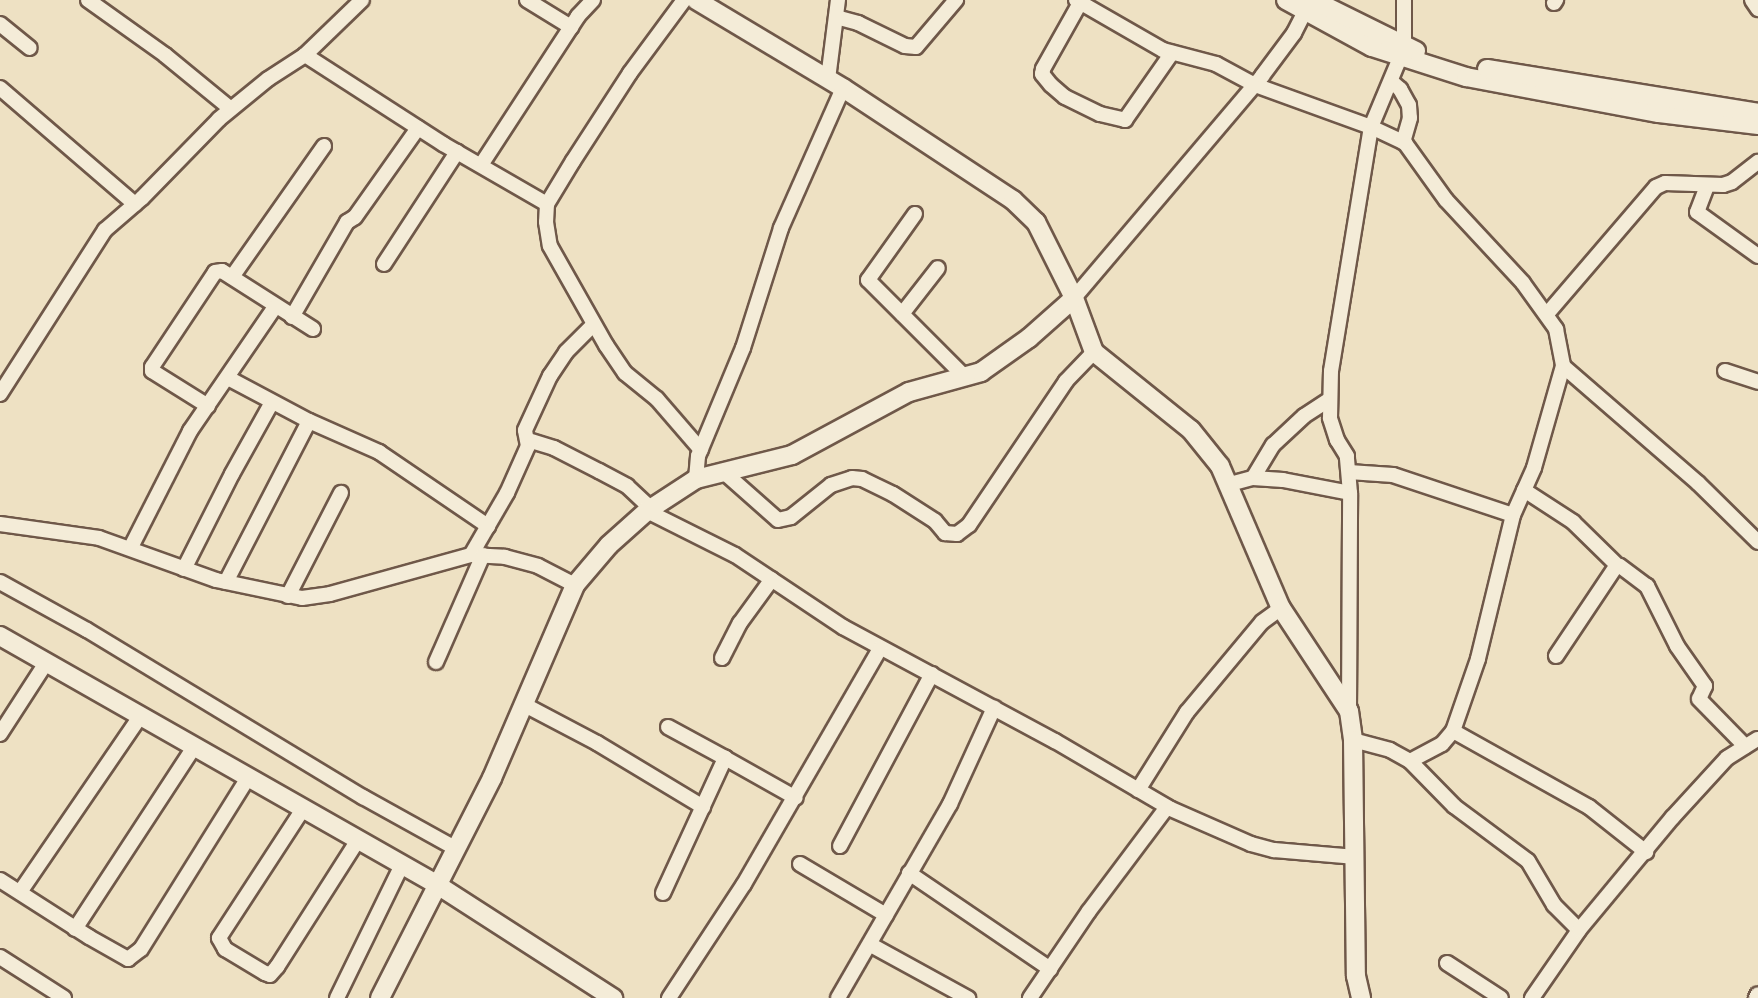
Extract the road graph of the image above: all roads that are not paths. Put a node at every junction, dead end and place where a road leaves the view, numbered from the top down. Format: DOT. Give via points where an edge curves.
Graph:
graph roads {
  1 [pos="88,0"];
  2 [pos="362,0"];
  3 [pos="527,0"];
  4 [pos="593,0"];
  5 [pos="684,0"];
  6 [pos="696,0"];
  7 [pos="838,0"];
  8 [pos="956,0"];
  9 [pos="1286,0"];
  10 [pos="1404,0"];
  11 [pos="1752,0"];
  12 [pos="1078,2"];
  13 [pos="1310,4"];
  14 [pos="1758,9"];
  15 [pos="836,17"];
  16 [pos="0,24"];
  17 [pos="571,27"];
  18 [pos="30,48"];
  19 [pos="1172,52"];
  20 [pos="1402,53"];
  21 [pos="305,55"];
  22 [pos="1392,82"];
  23 [pos="836,83"];
  24 [pos="1255,85"];
  25 [pos="0,88"];
  26 [pos="231,109"];
  27 [pos="1758,113"];
  28 [pos="1758,125"];
  29 [pos="1371,127"];
  30 [pos="418,128"];
  31 [pos="1403,142"];
  32 [pos="324,146"];
  33 [pos="457,152"];
  34 [pos="1758,162"];
  35 [pos="481,165"];
  36 [pos="1707,186"];
  37 [pos="135,204"];
  38 [pos="547,204"];
  39 [pos="915,214"];
  40 [pos="1758,256"];
  41 [pos="384,264"];
  42 [pos="938,268"];
  43 [pos="232,277"];
  44 [pos="1074,298"];
  45 [pos="275,307"];
  46 [pos="902,314"];
  47 [pos="1547,314"];
  48 [pos="292,317"];
  49 [pos="593,325"];
  50 [pos="313,329"];
  51 [pos="1094,352"];
  52 [pos="1563,366"];
  53 [pos="1725,371"];
  54 [pos="965,377"];
  55 [pos="228,378"];
  56 [pos="1758,382"];
  57 [pos="0,394"];
  58 [pos="1329,400"];
  59 [pos="272,402"];
  60 [pos="208,406"];
  61 [pos="309,421"];
  62 [pos="528,440"];
  63 [pos="701,450"];
  64 [pos="1349,472"];
  65 [pos="726,474"];
  66 [pos="1253,478"];
  67 [pos="696,479"];
  68 [pos="1230,484"];
  69 [pos="1524,490"];
  70 [pos="341,493"];
  71 [pos="1350,493"];
  72 [pos="649,510"];
  73 [pos="1513,515"];
  74 [pos="0,524"];
  75 [pos="488,526"];
  76 [pos="1758,542"];
  77 [pos="131,547"];
  78 [pos="477,555"];
  79 [pos="1618,566"];
  80 [pos="184,569"];
  81 [pos="772,579"];
  82 [pos="0,582"];
  83 [pos="226,582"];
  84 [pos="575,584"];
  85 [pos="288,596"];
  86 [pos="1281,608"];
  87 [pos="0,636"];
  88 [pos="880,648"];
  89 [pos="1556,656"];
  90 [pos="722,658"];
  91 [pos="436,662"];
  92 [pos="46,663"];
  93 [pos="932,674"];
  94 [pos="523,704"];
  95 [pos="994,708"];
  96 [pos="1349,711"];
  97 [pos="140,717"];
  98 [pos="668,727"];
  99 [pos="1453,731"];
  100 [pos="0,734"];
  101 [pos="1353,740"];
  102 [pos="1752,742"];
  103 [pos="194,747"];
  104 [pos="725,758"];
  105 [pos="1410,761"];
  106 [pos="248,778"];
  107 [pos="1138,790"];
  108 [pos="796,797"];
  109 [pos="703,807"];
  110 [pos="1167,807"];
  111 [pos="303,809"];
  112 [pos="358,840"];
  113 [pos="840,846"];
  114 [pos="455,848"];
  115 [pos="1646,852"];
  116 [pos="1356,857"];
  117 [pos="800,864"];
  118 [pos="402,865"];
  119 [pos="909,873"];
  120 [pos="0,880"];
  121 [pos="436,884"];
  122 [pos="20,892"];
  123 [pos="663,893"];
  124 [pos="886,915"];
  125 [pos="75,929"];
  126 [pos="1579,930"];
  127 [pos="870,945"];
  128 [pos="0,957"];
  129 [pos="1447,963"];
  130 [pos="1050,969"];
  131 [pos="64,998"];
  132 [pos="337,998"];
  133 [pos="380,998"];
  134 [pos="613,998"];
  135 [pos="669,998"];
  136 [pos="838,998"];
  137 [pos="968,998"];
  138 [pos="1030,998"];
  139 [pos="1361,998"];
  140 [pos="1502,998"];
  141 [pos="1532,998"];
  1 -- 26 [label="street"];
  2 -- 21 [label="street"];
  3 -- 17 [label="street"];
  4 -- 17 [label="street"];
  5 -- 38 [label="street" via="630,73"];
  6 -- 23 [label="street"];
  7 -- 15 [label="street"];
  8 -- 15 [label="street" via="916,47"];
  9 -- 13 [label="street"];
  10 -- 20 [label="street"];
  11 -- 14 [label="street"];
  12 -- 19 [label="street"];
  12 -- 19 [label="street" via="1042,74 1065,97 1125,120"];
  13 -- 20 [label="street"];
  13 -- 24 [label="street"];
  15 -- 23 [label="street"];
  16 -- 18 [label="street"];
  17 -- 35 [label="street"];
  19 -- 24 [label="street" via="1216,64"];
  20 -- 22 [label="street"];
  20 -- 27 [label="street"];
  20 -- 28 [label="street" via="1479,80 1660,113"];
  21 -- 26 [label="street"];
  21 -- 30 [label="street"];
  22 -- 29 [label="street"];
  22 -- 31 [label="street" via="1409,105"];
  23 -- 44 [label="street" via="1013,200 1037,222"];
  23 -- 63 [label="street" via="781,228 743,348"];
  24 -- 29 [label="street"];
  24 -- 44 [label="street"];
  25 -- 37 [label="street"];
  26 -- 37 [label="street"];
  29 -- 31 [label="street"];
  29 -- 58 [label="street"];
  30 -- 33 [label="street"];
  30 -- 48 [label="street" via="347,222"];
  31 -- 47 [label="street" via="1446,201"];
  32 -- 43 [label="street"];
  33 -- 35 [label="street"];
  33 -- 41 [label="street"];
  34 -- 36 [label="street" via="1732,182"];
  35 -- 38 [label="street"];
  36 -- 40 [label="street" via="1697,212"];
  36 -- 47 [label="street" via="1665,183 1656,187"];
  37 -- 57 [label="street" via="105,230"];
  38 -- 49 [label="street" via="550,246"];
  39 -- 46 [label="street" via="868,280"];
  42 -- 46 [label="street"];
  43 -- 45 [label="street"];
  43 -- 60 [label="street" via="215,272 152,367"];
  44 -- 51 [label="street"];
  44 -- 54 [label="street" via="1011,352"];
  45 -- 48 [label="street"];
  45 -- 55 [label="street"];
  46 -- 54 [label="street"];
  47 -- 52 [label="street" via="1561,344"];
  48 -- 50 [label="street"];
  49 -- 62 [label="street" via="550,376 525,430"];
  49 -- 63 [label="street" via="625,373 657,399"];
  51 -- 65 [label="street" via="1066,381 969,525 957,534 945,533 914,507 852,478 831,485 791,517 778,520"];
  51 -- 68 [label="street" via="1191,430"];
  52 -- 69 [label="street"];
  52 -- 76 [label="street" via="1698,483"];
  53 -- 56 [label="street"];
  54 -- 65 [label="street" via="909,392 792,456"];
  55 -- 59 [label="street"];
  55 -- 60 [label="street"];
  58 -- 64 [label="street" via="1332,426 1347,456"];
  58 -- 66 [label="street" via="1273,445"];
  59 -- 61 [label="street"];
  59 -- 80 [label="street"];
  60 -- 77 [label="street" via="190,431"];
  61 -- 75 [label="street" via="379,452"];
  61 -- 83 [label="street"];
  62 -- 72 [label="street" via="554,448 627,486"];
  62 -- 75 [label="street"];
  63 -- 67 [label="street"];
  64 -- 71 [label="street"];
  64 -- 73 [label="street" via="1393,475"];
  65 -- 67 [label="street"];
  66 -- 68 [label="street"];
  66 -- 71 [label="street"];
  67 -- 72 [label="street"];
  68 -- 86 [label="street"];
  69 -- 73 [label="street"];
  69 -- 79 [label="street" via="1573,522"];
  70 -- 85 [label="street"];
  71 -- 96 [label="street"];
  72 -- 81 [label="street"];
  72 -- 84 [label="street" via="609,545"];
  73 -- 99 [label="street" via="1478,659"];
  74 -- 77 [label="street"];
  75 -- 78 [label="street"];
  77 -- 80 [label="street"];
  78 -- 84 [label="street" via="538,566"];
  78 -- 85 [label="street" via="330,594"];
  78 -- 91 [label="street"];
  79 -- 89 [label="street"];
  79 -- 102 [label="street" via="1647,586 1677,646 1703,683 1699,699"];
  80 -- 83 [label="street"];
  81 -- 88 [label="street"];
  81 -- 90 [label="street"];
  82 -- 114 [label="street"];
  83 -- 85 [label="street"];
  84 -- 94 [label="street"];
  86 -- 96 [label="street"];
  86 -- 107 [label="street" via="1262,622 1187,712"];
  87 -- 92 [label="street"];
  88 -- 93 [label="street"];
  88 -- 108 [label="street"];
  92 -- 97 [label="street"];
  92 -- 100 [label="street"];
  93 -- 95 [label="street"];
  93 -- 113 [label="street"];
  94 -- 109 [label="street"];
  94 -- 114 [label="street" via="492,778"];
  95 -- 107 [label="street"];
  95 -- 119 [label="street" via="950,804"];
  96 -- 101 [label="street"];
  97 -- 103 [label="street"];
  97 -- 122 [label="street"];
  98 -- 104 [label="street"];
  99 -- 105 [label="street" via="1442,744"];
  99 -- 115 [label="street" via="1589,807"];
  101 -- 105 [label="street"];
  101 -- 116 [label="street"];
  102 -- 115 [label="street" via="1727,758 1700,786"];
  103 -- 106 [label="street"];
  103 -- 125 [label="street"];
  104 -- 108 [label="street"];
  104 -- 109 [label="street"];
  105 -- 126 [label="street" via="1454,806 1528,861 1554,905"];
  106 -- 111 [label="street"];
  106 -- 125 [label="street" via="134,955 123,958"];
  107 -- 110 [label="street"];
  108 -- 135 [label="street"];
  109 -- 123 [label="street"];
  110 -- 116 [label="street" via="1251,844"];
  110 -- 130 [label="street"];
  111 -- 112 [label="street"];
  111 -- 112 [label="street" via="219,938 225,949 265,973 270,975 277,967"];
  112 -- 118 [label="street"];
  114 -- 121 [label="street"];
  115 -- 126 [label="street"];
  116 -- 139 [label="street" via="1356,976"];
  117 -- 124 [label="street"];
  118 -- 121 [label="street"];
  118 -- 132 [label="street"];
  119 -- 124 [label="street"];
  119 -- 130 [label="street"];
  120 -- 122 [label="street"];
  121 -- 133 [label="street"];
  121 -- 134 [label="street"];
  122 -- 125 [label="street"];
  124 -- 127 [label="street"];
  126 -- 141 [label="street"];
  127 -- 136 [label="street"];
  127 -- 137 [label="street"];
  128 -- 131 [label="street"];
  129 -- 140 [label="street"];
  130 -- 138 [label="street"];
}
